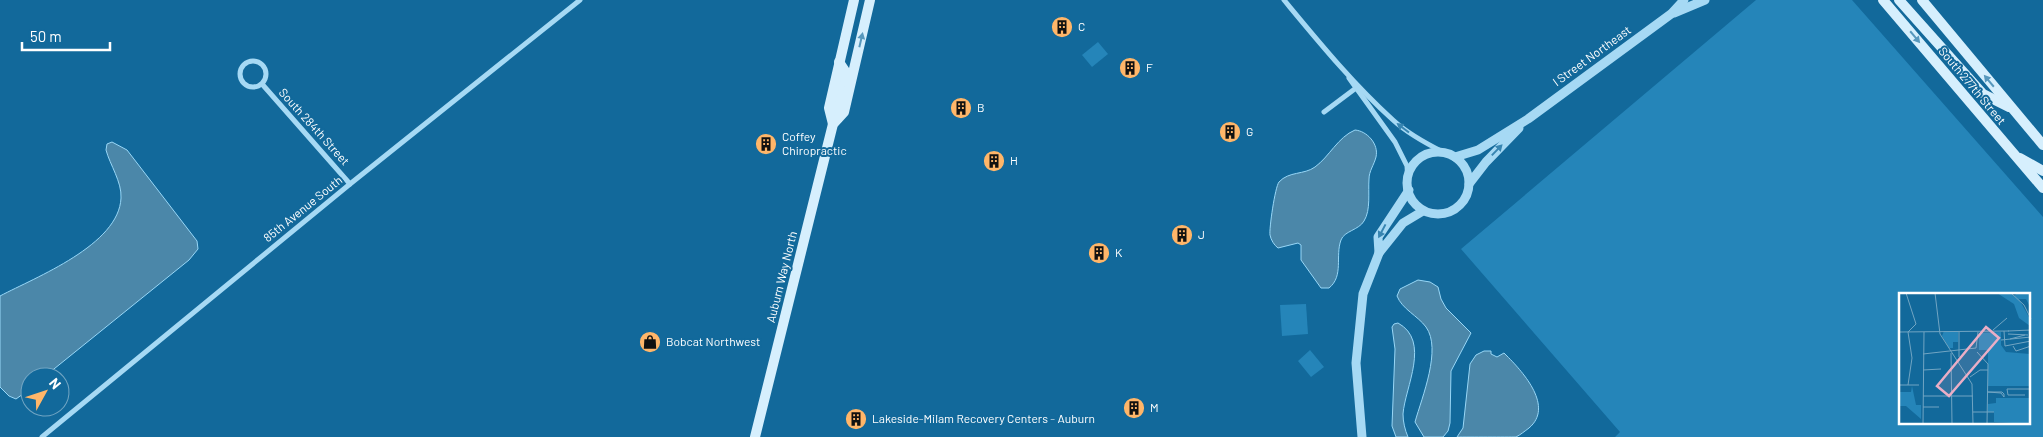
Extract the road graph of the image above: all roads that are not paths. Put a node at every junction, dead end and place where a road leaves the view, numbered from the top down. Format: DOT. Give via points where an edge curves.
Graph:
graph roads {
  1 [pos="580,0"];
  2 [pos="854,0"];
  3 [pos="870,0"];
  4 [pos="1284,0"];
  5 [pos="1684,0"];
  6 [pos="1705,0"];
  7 [pos="1883,0"];
  8 [pos="1899,0"];
  9 [pos="1922,0"];
  10 [pos="1671,14"];
  11 [pos="1338,64"];
  12 [pos="262,84"];
  13 [pos="1356,88"];
  14 [pos="2012,108"];
  15 [pos="1324,112"];
  16 [pos="1528,119"];
  17 [pos="835,122"];
  18 [pos="2043,145"];
  19 [pos="1445,153"];
  20 [pos="2015,155"];
  21 [pos="1455,157"];
  22 [pos="2043,170"];
  23 [pos="350,184"];
  24 [pos="1469,184"];
  25 [pos="1408,185"];
  26 [pos="2043,188"];
  27 [pos="1423,211"];
  28 [pos="1379,253"];
  29 [pos="42,437"];
  30 [pos="755,437"];
  31 [pos="1362,437"];
  1 -- 23 [label="street, 85th Avenue South"];
  2 -- 17 [label="main road, Auburn Way North" via="829,108"];
  17 -- 3 [label="main road, Auburn Way North, one-way" via="844,112"];
  4 -- 11 [label="street"];
  5 -- 10 [label="street, I Street Northeast"];
  6 -- 10 [label="street, I Street Northeast"];
  7 -- 20 [label="main road, South 277th Street, one-way"];
  8 -- 14 [label="main road" via="1982,94"];
  14 -- 9 [label="main road, South 277th Street, one-way"];
  10 -- 16 [label="street, I Street Northeast"];
  11 -- 13 [label="street"];
  19 -- 11 [label="street, one-way" via="1393,120"];
  12 -- 12 [label="street, South 284th Street" via="266,75 263,65 254,61 244,64 240,74 243,83 252,88"];
  12 -- 23 [label="street, South 284th Street"];
  13 -- 15 [label="street"];
  13 -- 25 [label="street" via="1395,142 1407,166"];
  14 -- 18 [label="main road, South 277th Street"];
  16 -- 21 [label="street, I Street Northeast" via="1478,150"];
  24 -- 16 [label="street, I Street Northeast, one-way"];
  17 -- 30 [label="main road, Auburn Way North"];
  19 -- 21 [label="street"];
  19 -- 25 [label="street" via="1420,159 1410,170"];
  20 -- 22 [label="main road"];
  20 -- 26 [label="main road, South 277th Street"];
  21 -- 24 [label="street" via="1468,173"];
  23 -- 29 [label="street, 85th Avenue South"];
  24 -- 27 [label="street" via="1462,203 1455,209 1436,214"];
  25 -- 27 [label="street" via="1412,199"];
  25 -- 28 [label="street, one-way" via="1378,237"];
  27 -- 28 [label="street" via="1403,223"];
  28 -- 31 [label="street" via="1363,294 1356,363"];
}
